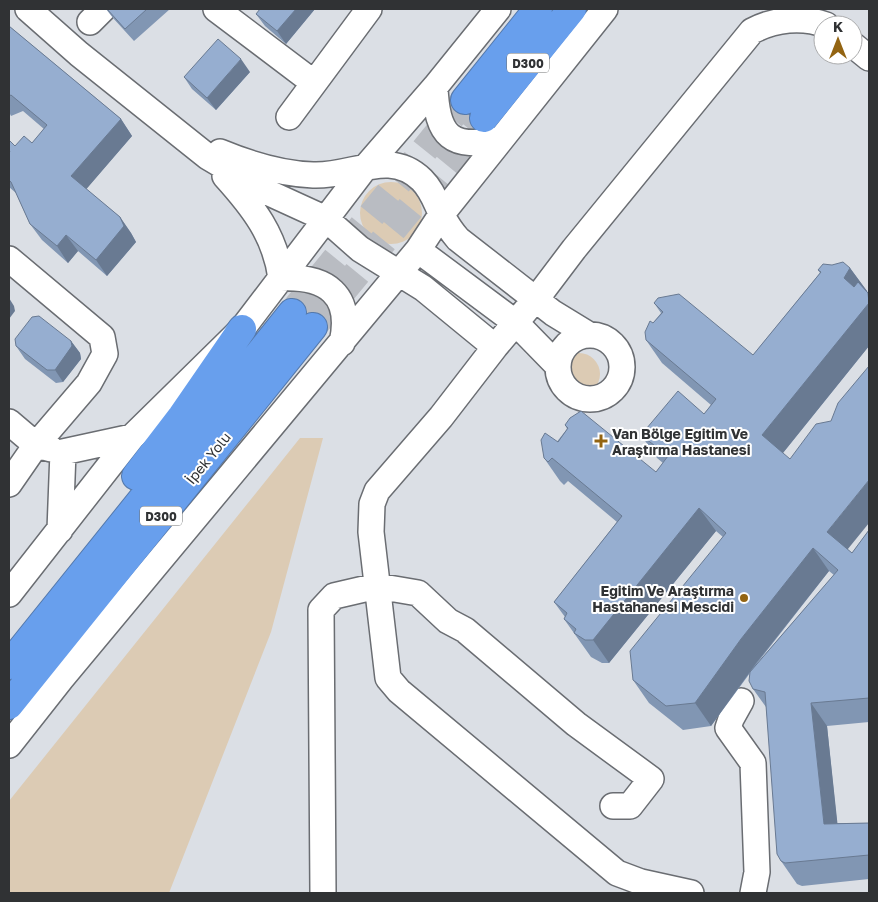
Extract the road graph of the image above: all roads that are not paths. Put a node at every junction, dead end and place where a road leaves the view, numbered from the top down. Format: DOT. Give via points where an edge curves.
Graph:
graph roads {
  1 [pos="28,9"];
  2 [pos="368,9"];
  3 [pos="498,9"];
  4 [pos="538,9"];
  5 [pos="572,9"];
  6 [pos="606,9"];
  7 [pos="228,19"];
  8 [pos="813,22"];
  9 [pos="314,83"];
  10 [pos="435,87"];
  11 [pos="289,117"];
  12 [pos="179,134"];
  13 [pos="501,140"];
  14 [pos="208,157"];
  15 [pos="364,169"];
  16 [pos="442,215"];
  17 [pos="326,219"];
  18 [pos="418,250"];
  19 [pos="9,259"];
  20 [pos="399,272"];
  21 [pos="281,278"];
  22 [pos="534,299"];
  23 [pos="516,323"];
  24 [pos="242,329"];
  25 [pos="589,335"];
  26 [pos="342,342"];
  27 [pos="494,347"];
  28 [pos="557,365"];
  29 [pos="9,422"];
  30 [pos="132,437"];
  31 [pos="36,446"];
  32 [pos="63,452"];
  33 [pos="9,484"];
  34 [pos="60,530"];
  35 [pos="376,586"];
  36 [pos="9,594"];
  37 [pos="9,642"];
  38 [pos="9,665"];
  39 [pos="741,700"];
  40 [pos="9,705"];
  41 [pos="9,745"];
  42 [pos="613,806"];
  43 [pos="323,893"];
  44 [pos="691,893"];
  45 [pos="754,893"];
  1 -- 12 [label="street"];
  2 -- 9 [label="street"];
  3 -- 10 [label="street"];
  4 -- 5 [label="highway, D300" via="474,109"];
  6 -- 13 [label="street"];
  7 -- 9 [label="street"];
  8 -- 22 [label="street" via="791,20 764,25 752,31"];
  9 -- 11 [label="street"];
  10 -- 13 [label="street" via="436,110 441,125 452,137 466,143 482,144"];
  10 -- 15 [label="street"];
  12 -- 14 [label="street"];
  12 -- 15 [label="street" via="230,156 293,173 334,174"];
  13 -- 16 [label="street"];
  14 -- 17 [label="street" via="266,192"];
  14 -- 21 [label="street" via="262,221 273,241"];
  15 -- 16 [label="street" via="379,164 404,168 422,180 432,192"];
  15 -- 17 [label="street"];
  16 -- 18 [label="street"];
  16 -- 22 [label="street" via="458,239"];
  17 -- 20 [label="street" via="360,249"];
  17 -- 21 [label="street"];
  18 -- 20 [label="street"];
  18 -- 23 [label="street"];
  19 -- 31 [label="street" via="102,337 105,354 89,383"];
  20 -- 26 [label="street"];
  20 -- 27 [label="street"];
  21 -- 24 [label="street"];
  21 -- 26 [label="street" via="316,280 330,288 341,302 345,314"];
  22 -- 23 [label="street"];
  22 -- 25 [label="street"];
  23 -- 27 [label="street"];
  23 -- 28 [label="street"];
  24 -- 30 [label="street"];
  24 -- 37 [label="highway" via="182,416"];
  25 -- 28 [label="street" via="576,337 564,346"];
  25 -- 28 [label="street" via="610,341 622,360 622,372 611,391 602,397 579,398 562,385"];
  26 -- 41 [label="street"];
  27 -- 35 [label="street" via="441,417 377,491 372,504 371,532"];
  29 -- 31 [label="street"];
  30 -- 32 [label="street"];
  30 -- 34 [label="street"];
  31 -- 32 [label="street"];
  31 -- 33 [label="street"];
  32 -- 34 [label="street"];
  34 -- 36 [label="street"];
  35 -- 42 [label="street" via="418,593 569,718 651,779 630,806"];
  35 -- 43 [label="street" via="334,596 321,610"];
  35 -- 44 [label="street" via="388,678 399,691 617,873"];
  38 -- 40 [label="highway, İpek Yolu / D300" via="302,320"];
  39 -- 45 [label="street" via="728,728 753,763 757,872"];
}
